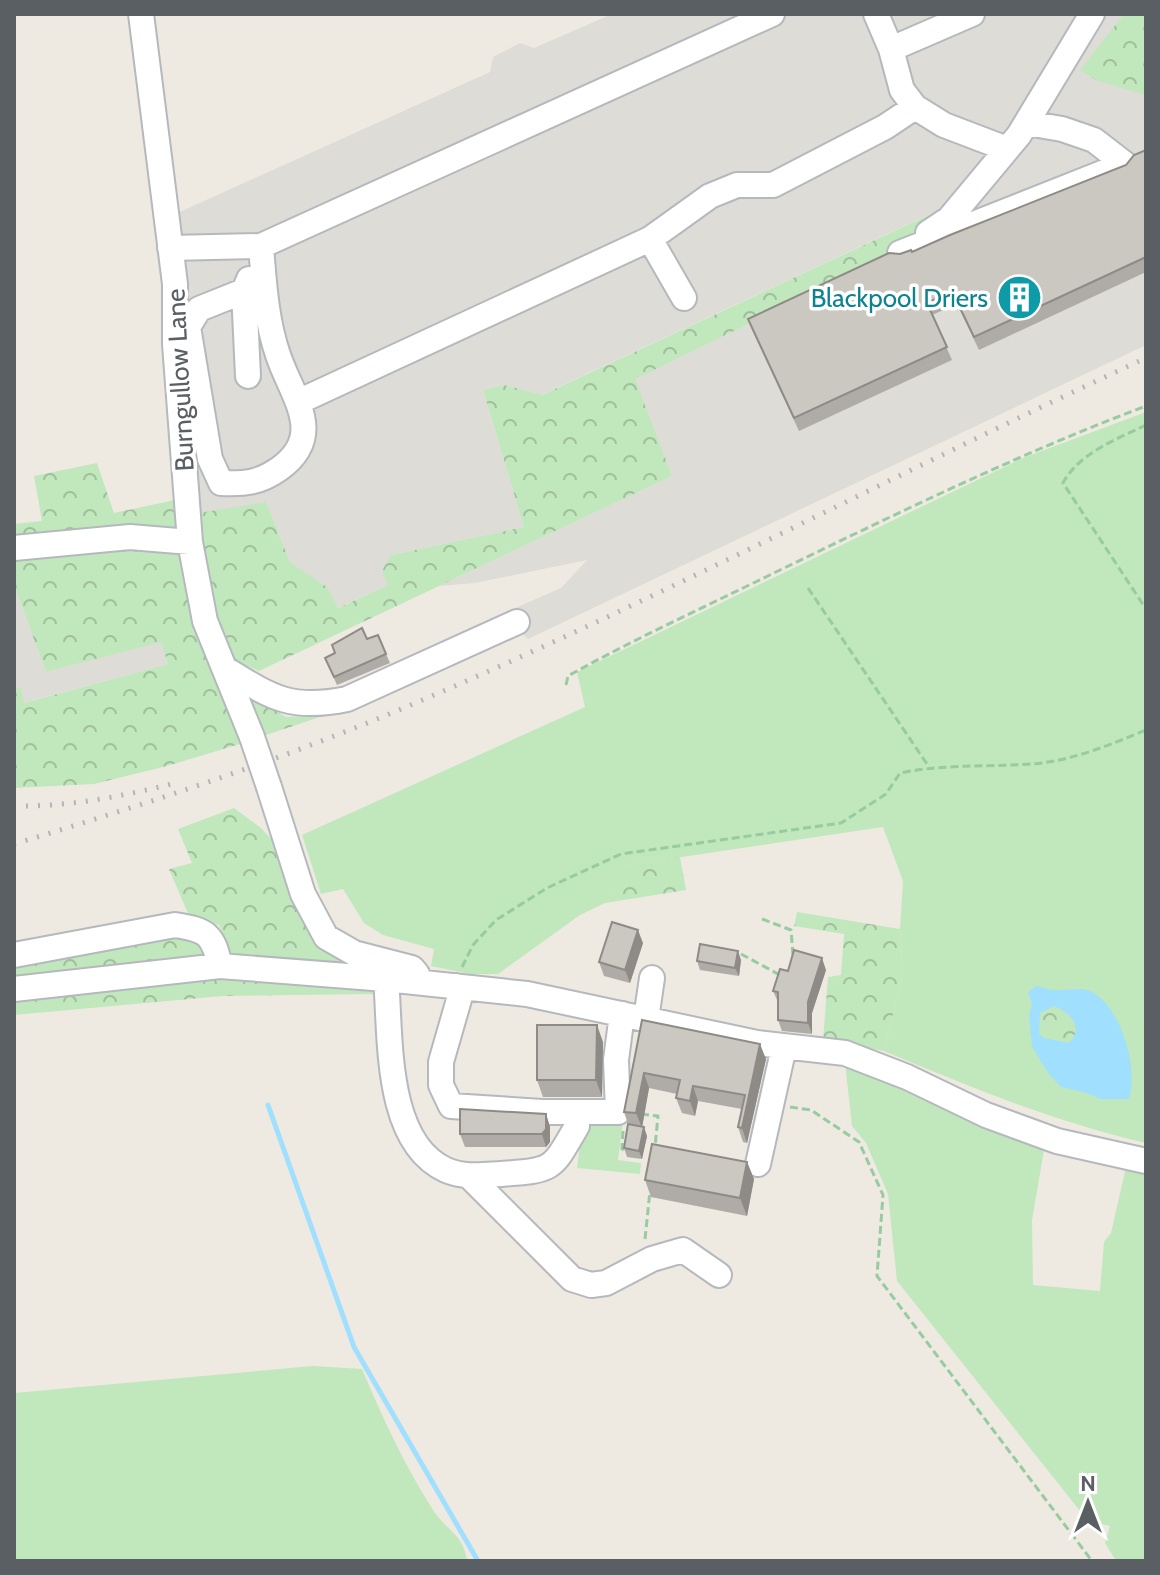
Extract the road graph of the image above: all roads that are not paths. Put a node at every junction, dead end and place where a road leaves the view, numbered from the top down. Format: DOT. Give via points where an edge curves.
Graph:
graph roads {
  1 [pos="141,14"];
  2 [pos="772,14"];
  3 [pos="876,14"];
  4 [pos="972,14"];
  5 [pos="1092,14"];
  6 [pos="891,49"];
  7 [pos="915,107"];
  8 [pos="1027,123"];
  9 [pos="1007,149"];
  10 [pos="650,239"];
  11 [pos="261,246"];
  12 [pos="170,248"];
  13 [pos="244,291"];
  14 [pos="684,298"];
  15 [pos="248,376"];
  16 [pos="298,402"];
  17 [pos="190,542"];
  18 [pos="14,548"];
  19 [pos="517,622"];
  20 [pos="224,668"];
  21 [pos="14,955"];
  22 [pos="220,966"];
  23 [pos="652,978"];
  24 [pos="386,979"];
  25 [pos="423,982"];
  26 [pos="456,986"];
  27 [pos="14,989"];
  28 [pos="634,1016"];
  29 [pos="784,1047"];
  30 [pos="577,1126"];
  31 [pos="1146,1161"];
  32 [pos="758,1164"];
  33 [pos="469,1176"];
  34 [pos="719,1275"];
  1 -- 12 [label="street, Burngullow Lane"];
  2 -- 11 [label="street"];
  3 -- 6 [label="street"];
  4 -- 6 [label="street"];
  5 -- 8 [label="street"];
  6 -- 7 [label="street" via="902,90"];
  7 -- 9 [label="street" via="944,125"];
  7 -- 10 [label="street" via="773,185 737,185 710,196"];
  8 -- 9 [label="street"];
  8 -- 9 [label="street" via="1094,140 1125,164 900,253 949,219"];
  10 -- 14 [label="street"];
  10 -- 16 [label="street"];
  11 -- 12 [label="street"];
  11 -- 13 [label="street"];
  11 -- 16 [label="street" via="278,355"];
  12 -- 17 [label="street, Burngullow Lane"];
  13 -- 15 [label="street"];
  13 -- 16 [label="street" via="199,309 188,327 210,459 221,483 263,480 288,463 302,447"];
  17 -- 18 [label="street" via="130,537"];
  17 -- 20 [label="street, Burngullow Lane" via="205,621"];
  19 -- 20 [label="street" via="347,699 318,705 289,703"];
  20 -- 25 [label="street, Burngullow Lane, bridge" via="303,894 326,937 354,953 412,968"];
  21 -- 22 [label="street" via="175,925 210,936"];
  22 -- 24 [label="street"];
  22 -- 27 [label="street"];
  23 -- 28 [label="street"];
  24 -- 25 [label="street"];
  24 -- 33 [label="street" via="396,1104 406,1129 433,1162"];
  25 -- 26 [label="street"];
  26 -- 28 [label="street"];
  26 -- 28 [label="street" via="460,996 441,1062 441,1085 451,1106 618,1112 616,1060"];
  28 -- 29 [label="street"];
  29 -- 31 [label="street" via="845,1053 1057,1141"];
  29 -- 32 [label="street"];
  30 -- 33 [label="street" via="554,1164 540,1171"];
  33 -- 34 [label="street" via="572,1279 606,1283 683,1250"];
}
